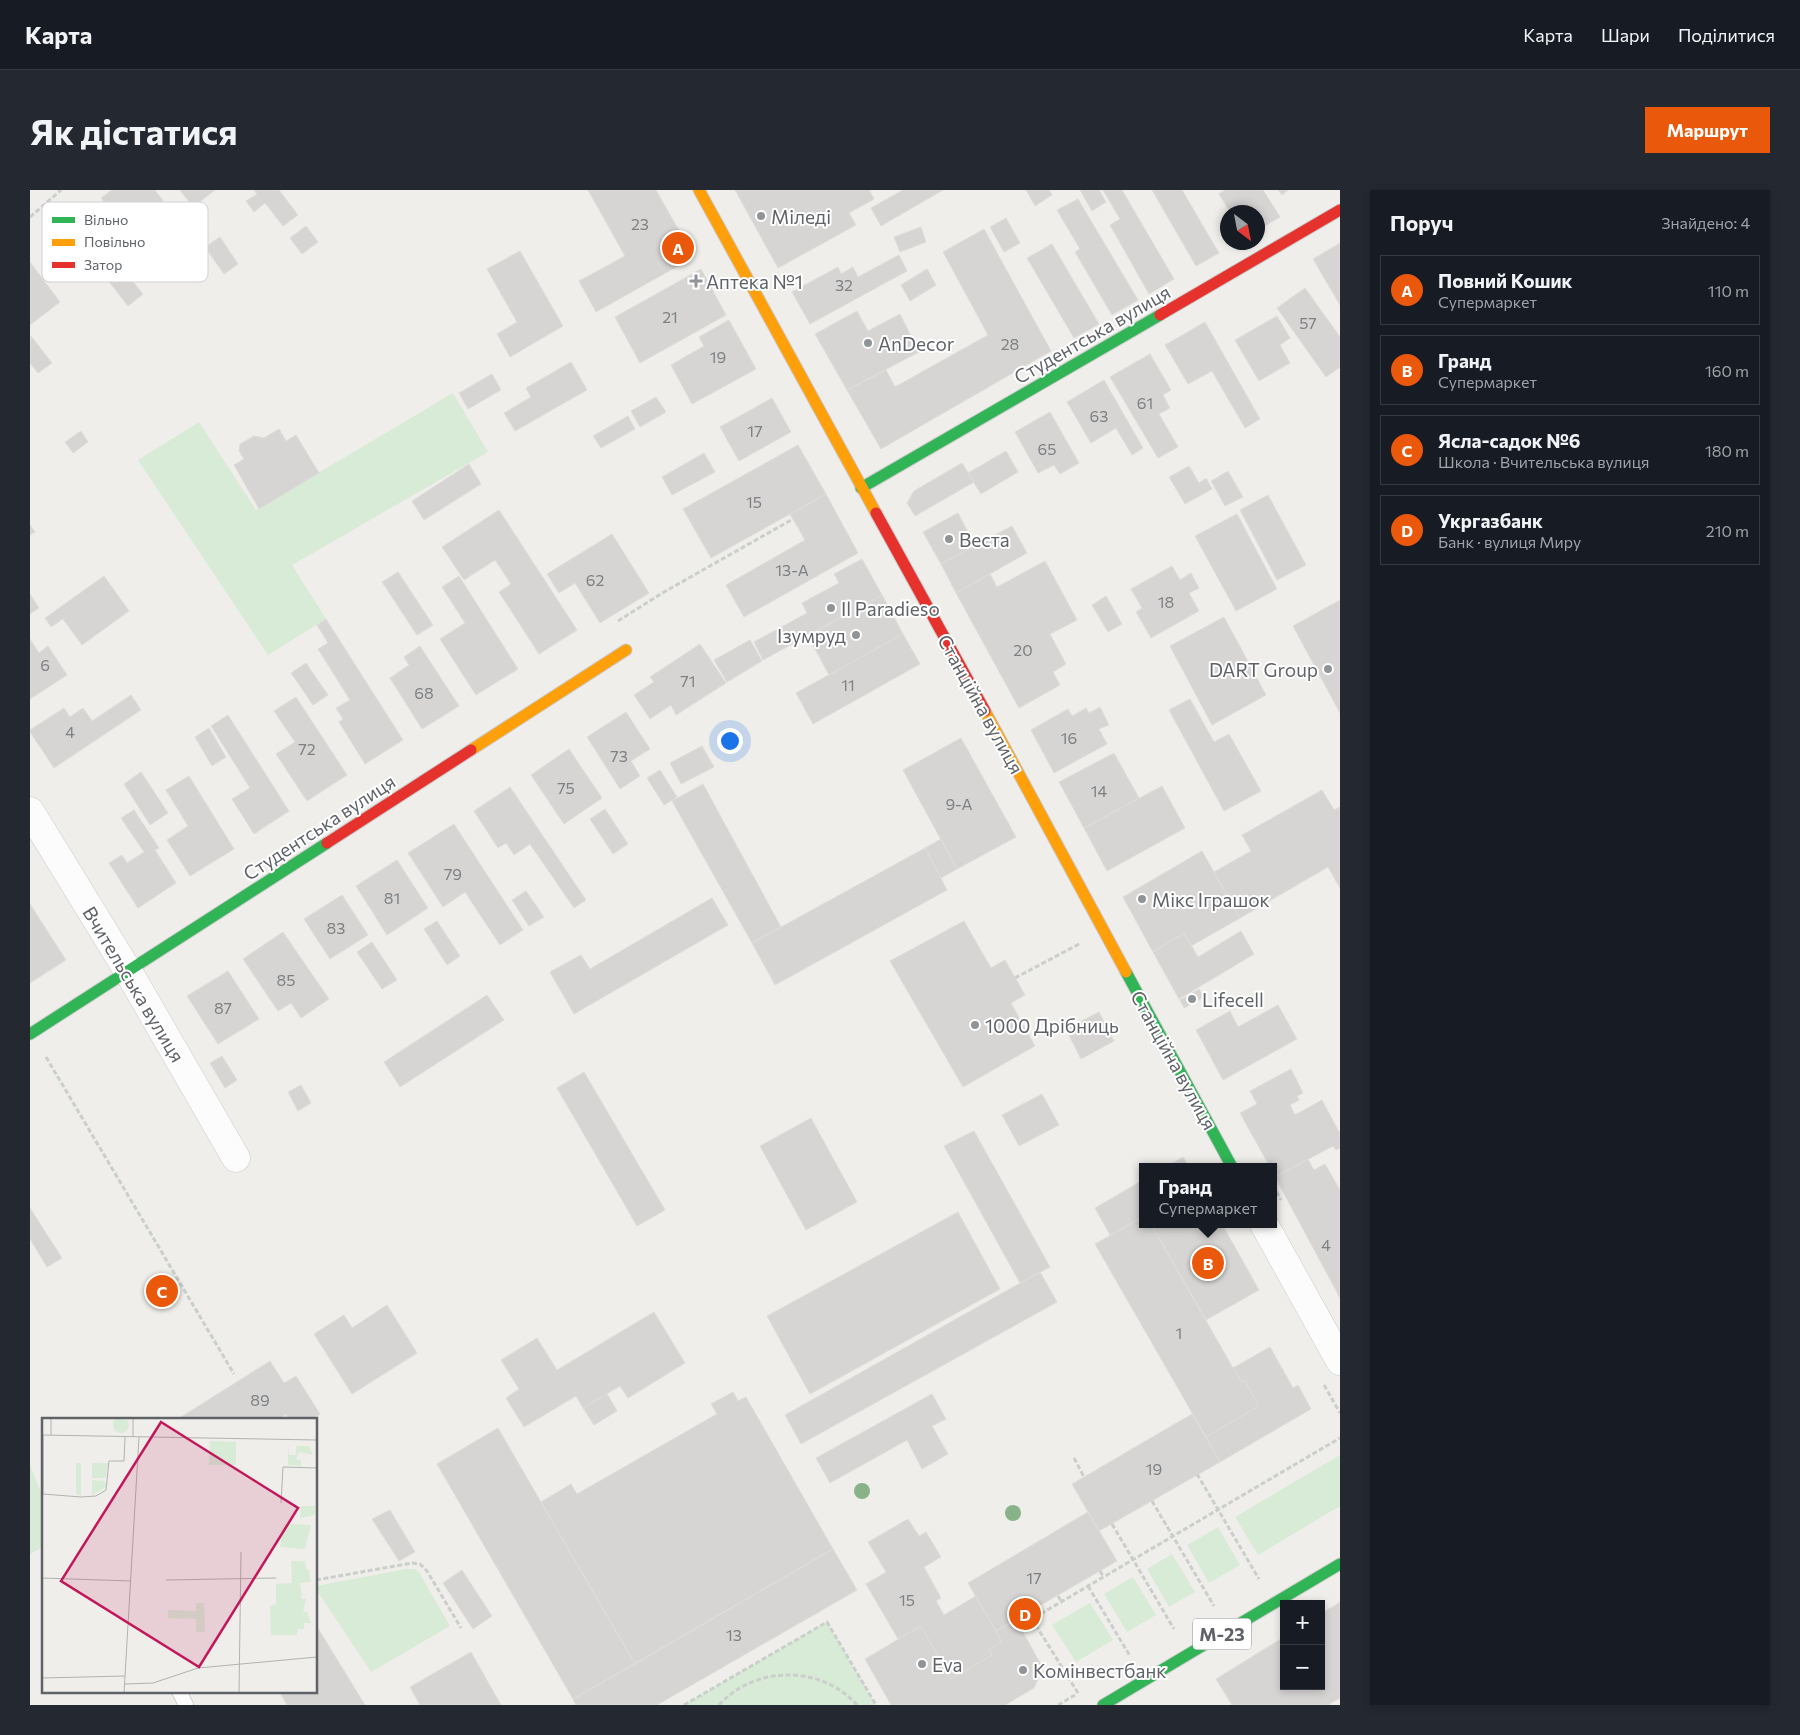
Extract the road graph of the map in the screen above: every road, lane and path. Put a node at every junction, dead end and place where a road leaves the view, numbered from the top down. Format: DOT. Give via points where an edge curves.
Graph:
graph roads {
  1 [pos="61,190"];
  2 [pos="699,190"];
  3 [pos="47,202"];
  4 [pos="42,207"];
  5 [pos="1340,210"];
  6 [pos="30,217"];
  7 [pos="862,488"];
  8 [pos="793,519"];
  9 [pos="626,650"];
  10 [pos="30,811"];
  11 [pos="1080,943"];
  12 [pos="128,971"];
  13 [pos="1015,978"];
  14 [pos="30,1034"];
  15 [pos="236,1158"];
  16 [pos="1230,1163"];
  17 [pos="1266,1228"];
  18 [pos="1340,1361"];
  19 [pos="234,1374"];
  20 [pos="1340,1438"];
  21 [pos="1074,1458"];
  22 [pos="1198,1474"];
  23 [pos="1084,1476"];
  24 [pos="1152,1501"];
  25 [pos="1218,1509"];
  26 [pos="1112,1524"];
  27 [pos="1172,1536"];
  28 [pos="1133,1559"];
  29 [pos="1340,1564"];
  30 [pos="1100,1571"];
  31 [pos="1104,1576"];
  32 [pos="318,1580"];
  33 [pos="1262,1584"];
  34 [pos="1088,1586"];
  35 [pos="1058,1596"];
  36 [pos="1061,1601"];
  37 [pos="1216,1611"];
  38 [pos="460,1628"];
  39 [pos="1177,1634"];
  40 [pos="1133,1660"];
  41 [pos="179,1692"];
  42 [pos="1078,1693"];
  43 [pos="186,1705"];
  44 [pos="684,1705"];
  45 [pos="720,1705"];
  46 [pos="858,1705"];
  47 [pos="876,1705"];
  48 [pos="1103,1705"];
  1 -- 3 [label="path"];
  2 -- 7 [label="main road, Станційна вулиця"];
  4 -- 6 [label="path"];
  5 -- 7 [label="main road, Студентська вулиця"];
  7 -- 16 [label="main road, Станційна вулиця"];
  8 -- 9 [label="path" via="614,624 613,628"];
  9 -- 12 [label="main road, Студентська вулиця"];
  10 -- 12 [label="street, Вчительська вулиця"];
  11 -- 13 [label="path"];
  12 -- 14 [label="main road, Студентська вулиця"];
  12 -- 15 [label="street, Вчительська вулиця"];
  14 -- 19 [label="path"];
  17 -- 18 [label="street"];
  20 -- 25 [label="path"];
  21 -- 23 [label="path"];
  22 -- 25 [label="path"];
  24 -- 27 [label="path"];
  25 -- 27 [label="path"];
  25 -- 33 [label="path"];
  26 -- 28 [label="path"];
  27 -- 28 [label="path"];
  27 -- 37 [label="path"];
  28 -- 31 [label="path"];
  28 -- 39 [label="path"];
  29 -- 48 [label="main road, М-23"];
  30 -- 31 [label="path"];
  31 -- 34 [label="path"];
  32 -- 38 [label="path" via="420,1564"];
  34 -- 36 [label="path"];
  34 -- 40 [label="path"];
  35 -- 36 [label="path"];
  36 -- 42 [label="path" via="1032,1619"];
  41 -- 43 [label="lane"];
  44 -- 47 [label="path" via="827,1622"];
  45 -- 46 [label="path" via="750,1682 781,1674 827,1683"];
}
